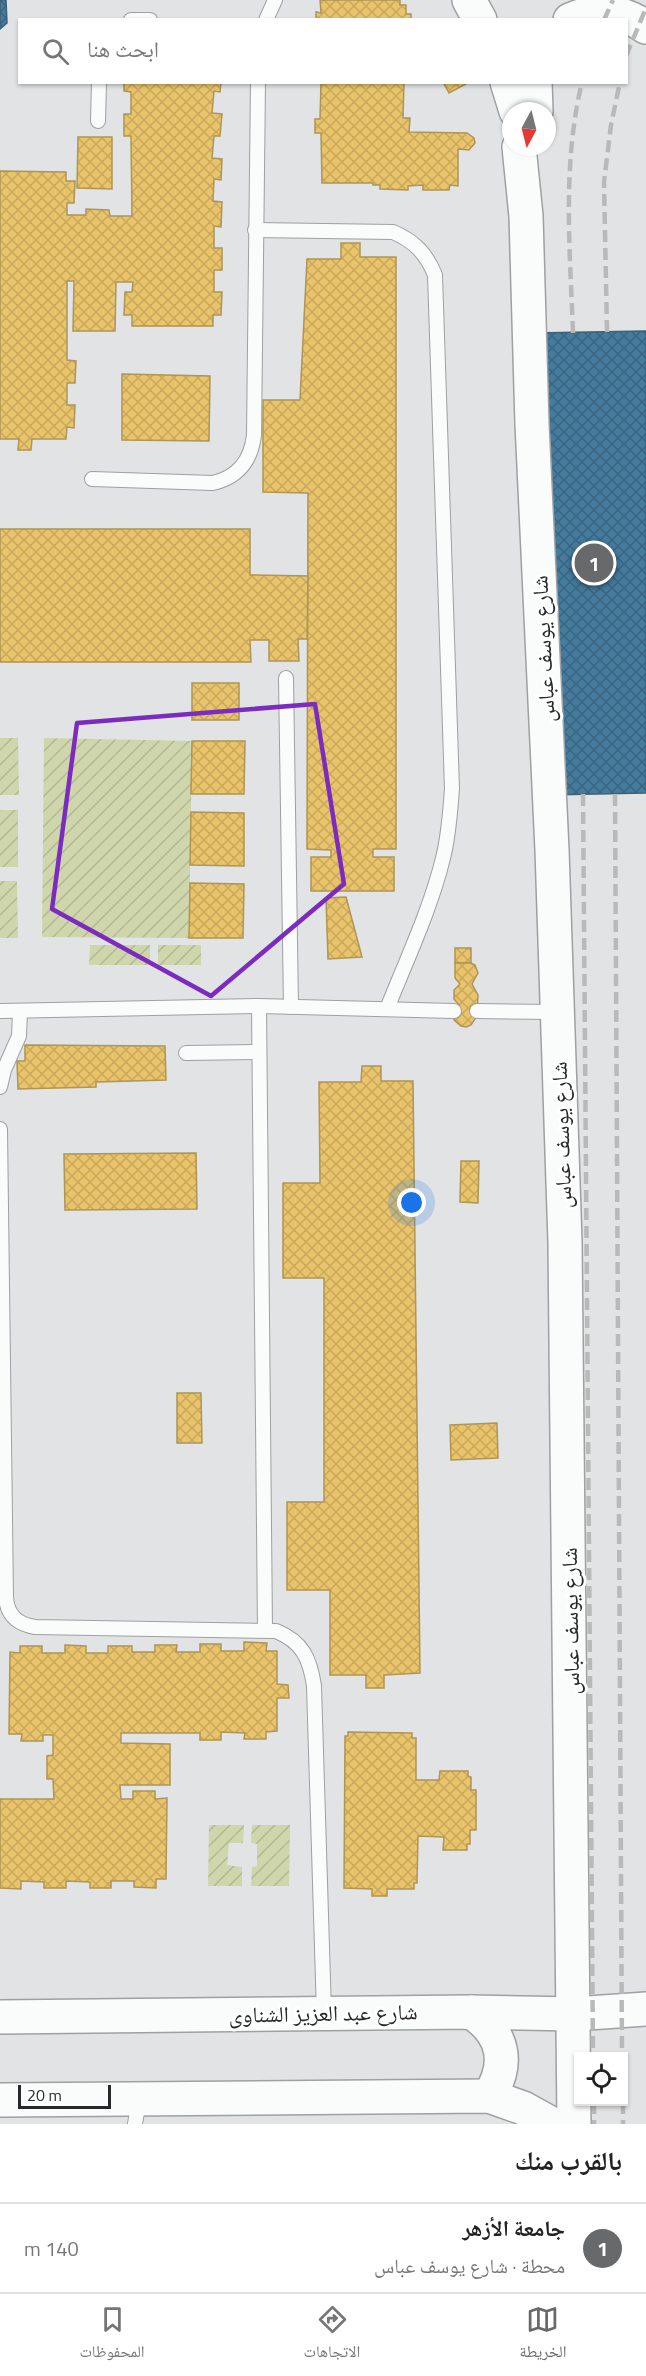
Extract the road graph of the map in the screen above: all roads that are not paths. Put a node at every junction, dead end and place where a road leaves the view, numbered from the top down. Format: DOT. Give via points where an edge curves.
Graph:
graph roads {
  1 [pos="275,0"];
  2 [pos="469,0"];
  3 [pos="267,18"];
  4 [pos="479,18"];
  5 [pos="576,18"];
  6 [pos="646,27"];
  7 [pos="99,84"];
  8 [pos="258,84"];
  9 [pos="508,84"];
  10 [pos="535,84"];
  11 [pos="513,102"];
  12 [pos="536,102"];
  13 [pos="98,121"];
  14 [pos="520,156"];
  15 [pos="536,156"];
  16 [pos="526,216"];
  17 [pos="255,230"];
  18 [pos="92,479"];
  19 [pos="286,678"];
  20 [pos="259,1006"];
  21 [pos="291,1007"];
  22 [pos="387,1010"];
  23 [pos="0,1011"];
  24 [pos="20,1011"];
  25 [pos="454,1011"];
  26 [pos="477,1011"];
  27 [pos="557,1012"];
  28 [pos="260,1052"];
  29 [pos="186,1053"];
  30 [pos="0,1087"];
  31 [pos="0,1128"];
  32 [pos="265,1630"];
  33 [pos="646,2008"];
  34 [pos="471,2012"];
  35 [pos="324,2013"];
  36 [pos="574,2014"];
  37 [pos="0,2017"];
  38 [pos="489,2096"];
  39 [pos="0,2100"];
  40 [pos="137,2111"];
  41 [pos="552,2124"];
  42 [pos="574,2124"];
  1 -- 3 [label="lane"];
  2 -- 4 [label="main road"];
  5 -- 6 [label="main road" via="591,13 615,13"];
  7 -- 13 [label="lane"];
  8 -- 17 [label="lane"];
  9 -- 11 [label="main road"];
  10 -- 12 [label="main road"];
  14 -- 16 [label="main road, شارع يوسف عباس"];
  15 -- 16 [label="main road" via="537,172"];
  16 -- 27 [label="main road, شارع يوسف عباس"];
  17 -- 18 [label="lane" via="254,435 246,462 232,476 213,483"];
  17 -- 22 [label="lane" via="393,232 419,248 435,275 452,789 444,857"];
  19 -- 21 [label="lane"];
  20 -- 21 [label="lane"];
  20 -- 24 [label="lane"];
  20 -- 28 [label="lane"];
  21 -- 22 [label="lane"];
  22 -- 25 [label="lane"];
  23 -- 24 [label="lane"];
  24 -- 30 [label="lane" via="19,1036"];
  26 -- 27 [label="lane"];
  27 -- 36 [label="main road, شارع يوسف عباس" via="565,1254"];
  28 -- 29 [label="lane"];
  28 -- 32 [label="lane"];
  31 -- 32 [label="lane" via="6,1597 10,1614 16,1621 35,1627"];
  32 -- 35 [label="lane" via="287,1635 305,1651 314,1686"];
  33 -- 36 [label="main road, شارع عبد العزيز الشناوى"];
  34 -- 35 [label="main road, شارع عبد العزيز الشناوى"];
  34 -- 36 [label="main road, شارع عبد العزيز الشناوى"];
  34 -- 38 [label="main road" via="483,2019 499,2043 502,2057 501,2071"];
  35 -- 37 [label="main road, شارع عبد العزيز الشناوى"];
  36 -- 42 [label="main road, شارع يوسف عباس"];
  38 -- 40 [label="main road"];
  38 -- 41 [label="main road"];
  39 -- 40 [label="main road"];
}
